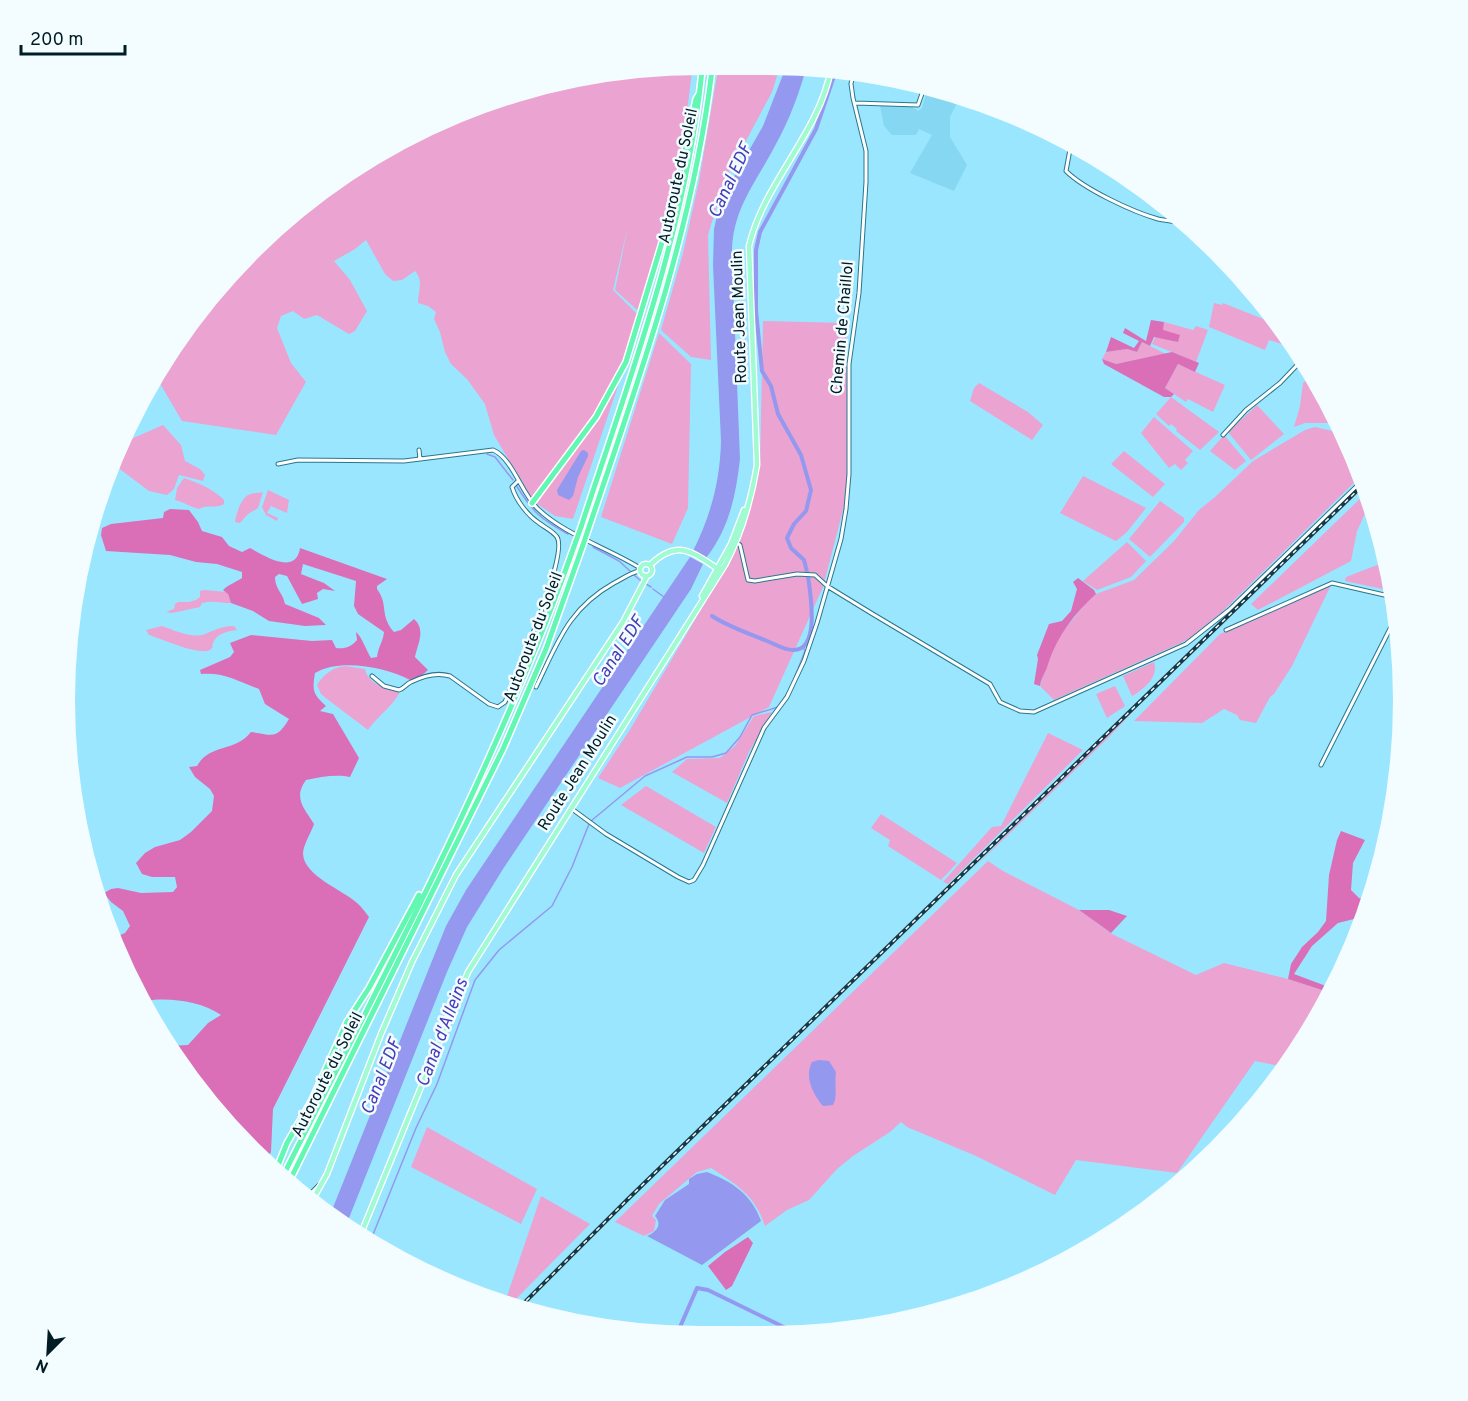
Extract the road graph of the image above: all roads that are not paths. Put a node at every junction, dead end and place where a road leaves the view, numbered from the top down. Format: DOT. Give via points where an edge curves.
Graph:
graph roads {
  1 [pos="702,75"];
  2 [pos="711,75"];
  3 [pos="828,78"];
  4 [pos="852,80"];
  5 [pos="700,93"];
  6 [pos="922,94"];
  7 [pos="855,103"];
  8 [pos="1069,153"];
  9 [pos="1168,220"];
  10 [pos="1296,366"];
  11 [pos="1223,435"];
  12 [pos="756,440"];
  13 [pos="419,450"];
  14 [pos="420,459"];
  15 [pos="278,464"];
  16 [pos="518,481"];
  17 [pos="1355,487"];
  18 [pos="532,503"];
  19 [pos="734,542"];
  20 [pos="650,566"];
  21 [pos="721,567"];
  22 [pos="643,574"];
  23 [pos="827,586"];
  24 [pos="1384,595"];
  25 [pos="1226,630"];
  26 [pos="1389,631"];
  27 [pos="679,637"];
  28 [pos="372,676"];
  29 [pos="536,687"];
  30 [pos="1321,765"];
  31 [pos="570,808"];
  32 [pos="441,857"];
  33 [pos="279,1163"];
  34 [pos="286,1169"];
  35 [pos="293,1175"];
  36 [pos="315,1193"];
  37 [pos="364,1227"];
  1 -- 5 [label="highway, Autoroute du Soleil"];
  2 -- 35 [label="highway, Autoroute du Soleil, bridge" via="697,164 672,272 546,649 503,749"];
  3 -- 12 [label="main road, Route Jean Moulin" via="821,102 756,223 749,246"];
  4 -- 7 [label="street, Chemin de Chaillol"];
  5 -- 18 [label="highway" via="666,234 626,362 596,417"];
  5 -- 32 [label="highway, Autoroute du Soleil, bridge" via="684,184 663,269 581,527 525,677"];
  6 -- 7 [label="street" via="915,106"];
  7 -- 23 [label="street, Chemin de Chaillol" via="866,151 866,200 849,364 848,500"];
  8 -- 9 [label="street" via="1066,171 1090,188 1142,213"];
  10 -- 11 [label="street"];
  12 -- 19 [label="main road, Route Jean Moulin" via="750,489"];
  12 -- 19 [label="main road, Route Jean Moulin" via="753,488"];
  13 -- 14 [label="street"];
  14 -- 15 [label="street" via="298,460"];
  14 -- 16 [label="street" via="493,450 504,457"];
  16 -- 18 [label="street"];
  16 -- 28 [label="street" via="512,487 516,496 532,518 556,536 560,548 549,588 505,702 498,707 489,704 443,674 411,682 399,690 384,686"];
  17 -- 23 [label="street" via="1229,610 1191,641 1034,712 1000,702 987,682"];
  18 -- 22 [label="street" via="555,522"];
  19 -- 21 [label="main road, Route Jean Moulin"];
  19 -- 23 [label="street" via="740,545 750,581 806,574 815,575"];
  20 -- 21 [label="main road" via="672,550 680,549"];
  20 -- 22 [label="main road" via="652,571"];
  20 -- 22 [label="main road" via="644,564"];
  21 -- 27 [label="main road"];
  21 -- 27 [label="main road, Route Jean Moulin"];
  22 -- 29 [label="street" via="597,594 576,612"];
  22 -- 36 [label="main road" via="623,622 456,875 407,972 327,1174"];
  23 -- 31 [label="street, Chemin de Chaillol" via="813,639 796,680 764,728 694,880 678,877"];
  24 -- 25 [label="street" via="1332,583"];
  26 -- 30 [label="street"];
  27 -- 31 [label="main road, Route Jean Moulin"];
  31 -- 37 [label="main road, Route Jean Moulin" via="468,972"];
  32 -- 33 [label="highway" via="347,1022"];
  32 -- 34 [label="highway, Autoroute du Soleil"];
}
